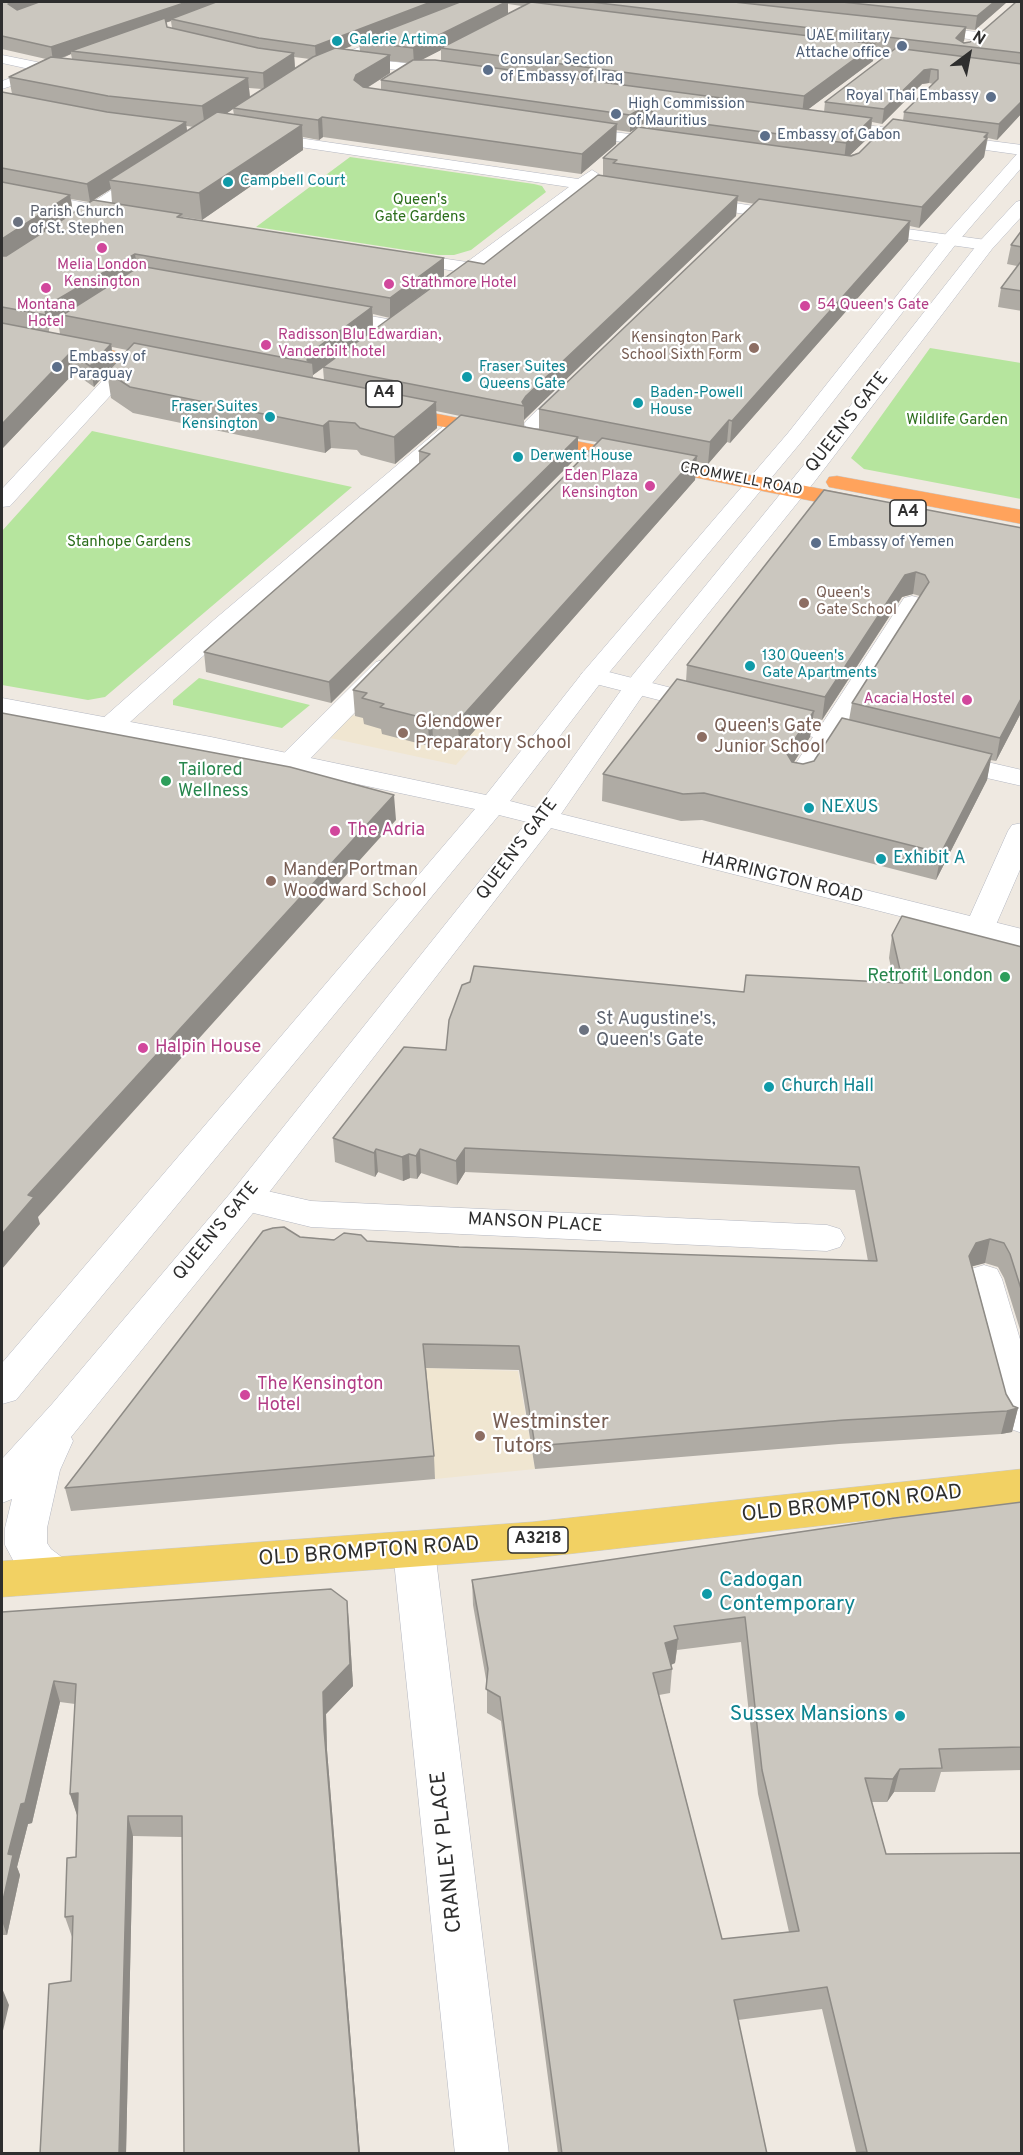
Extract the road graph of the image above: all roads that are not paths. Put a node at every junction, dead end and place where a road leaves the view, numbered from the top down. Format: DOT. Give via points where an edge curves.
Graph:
graph roads {
  1 [pos="480,4"];
  2 [pos="911,29"];
  3 [pos="821,48"];
  4 [pos="447,54"];
  5 [pos="891,56"];
  6 [pos="2,59"];
  7 [pos="78,59"];
  8 [pos="331,59"];
  9 [pos="952,63"];
  10 [pos="297,69"];
  11 [pos="47,70"];
  12 [pos="416,70"];
  13 [pos="872,70"];
  14 [pos="1022,72"];
  15 [pos="88,75"];
  16 [pos="457,75"];
  17 [pos="393,80"];
  18 [pos="2,85"];
  19 [pos="900,118"];
  20 [pos="805,121"];
  21 [pos="649,126"];
  22 [pos="563,130"];
  23 [pos="885,133"];
  24 [pos="247,136"];
  25 [pos="632,139"];
  26 [pos="690,147"];
  27 [pos="871,147"];
  28 [pos="1022,150"];
  29 [pos="166,160"];
  30 [pos="1018,164"];
  31 [pos="581,184"];
  32 [pos="2,192"];
  33 [pos="650,195"];
  34 [pos="673,198"];
  35 [pos="1022,205"];
  36 [pos="89,210"];
  37 [pos="753,211"];
  38 [pos="145,218"];
  39 [pos="812,220"];
  40 [pos="847,225"];
  41 [pos="736,228"];
  42 [pos="950,240"];
  43 [pos="986,245"];
  44 [pos="381,254"];
  45 [pos="471,268"];
  46 [pos="2,269"];
  47 [pos="436,294"];
  48 [pos="315,312"];
  49 [pos="410,313"];
  50 [pos="2,320"];
  51 [pos="393,326"];
  52 [pos="2,334"];
  53 [pos="375,340"];
  54 [pos="132,360"];
  55 [pos="584,375"];
  56 [pos="534,423"];
  57 [pos="457,424"];
  58 [pos="761,476"];
  59 [pos="801,484"];
  60 [pos="2,501"];
  61 [pos="1022,517"];
  62 [pos="1022,535"];
  63 [pos="912,603"];
  64 [pos="400,651"];
  65 [pos="593,676"];
  66 [pos="636,687"];
  67 [pos="2,706"];
  68 [pos="110,726"];
  69 [pos="829,733"];
  70 [pos="291,762"];
  71 [pos="1022,778"];
  72 [pos="799,780"];
  73 [pos="492,806"];
  74 [pos="542,819"];
  75 [pos="1022,831"];
  76 [pos="980,927"];
  77 [pos="1022,938"];
  78 [pos="245,1199"];
  79 [pos="827,1238"];
  80 [pos="984,1279"];
  81 [pos="2,1389"];
  82 [pos="66,1415"];
  83 [pos="1022,1417"];
  84 [pos="2,1486"];
  85 [pos="1022,1486"];
  86 [pos="414,1551"];
  87 [pos="52,1574"];
  88 [pos="2,1579"];
  89 [pos="482,2154"];
  1 -- 8 [label="street"];
  2 -- 9 [label="street" via="982,33"];
  3 -- 5 [label="street"];
  4 -- 12 [label="street"];
  5 -- 9 [label="street"];
  5 -- 13 [label="street"];
  6 -- 11 [label="street"];
  7 -- 11 [label="street"];
  8 -- 10 [label="street"];
  8 -- 12 [label="street"];
  9 -- 14 [label="street"];
  11 -- 15 [label="street"];
  11 -- 18 [label="street"];
  12 -- 16 [label="street"];
  12 -- 17 [label="street"];
  19 -- 23 [label="street"];
  20 -- 23 [label="street"];
  21 -- 25 [label="street"];
  22 -- 25 [label="street"];
  23 -- 27 [label="street"];
  23 -- 28 [label="street"];
  24 -- 31 [label="street"];
  25 -- 26 [label="street"];
  25 -- 31 [label="street"];
  29 -- 36 [label="street"];
  30 -- 42 [label="street, QUEEN'S GATE"];
  31 -- 33 [label="street"];
  31 -- 45 [label="street"];
  32 -- 36 [label="street"];
  34 -- 37 [label="street"];
  35 -- 43 [label="street, QUEEN'S GATE"];
  36 -- 38 [label="street"];
  36 -- 46 [label="street"];
  37 -- 39 [label="street"];
  37 -- 41 [label="street"];
  40 -- 42 [label="street"];
  42 -- 43 [label="street"];
  42 -- 58 [label="street, QUEEN'S GATE"];
  43 -- 59 [label="street, QUEEN'S GATE"];
  44 -- 45 [label="street"];
  45 -- 47 [label="street"];
  48 -- 51 [label="street"];
  49 -- 51 [label="street"];
  50 -- 54 [label="highway" via="62,329 185,363"];
  51 -- 53 [label="street"];
  52 -- 54 [label="highway"];
  54 -- 60 [label="street"];
  55 -- 56 [label="street"];
  56 -- 57 [label="highway, CROMWELL ROAD / A4" via="383,402"];
  56 -- 58 [label="highway, CROMWELL ROAD / A4"];
  57 -- 58 [label="highway, CROMWELL ROAD / A4" via="588,459"];
  57 -- 68 [label="street"];
  58 -- 59 [label="highway, CROMWELL ROAD / A4"];
  58 -- 65 [label="street, QUEEN'S GATE"];
  59 -- 61 [label="highway, CROMWELL ROAD / A4"];
  59 -- 62 [label="highway, CROMWELL ROAD / A4"];
  59 -- 66 [label="street, QUEEN'S GATE"];
  63 -- 69 [label="street"];
  64 -- 70 [label="street"];
  65 -- 66 [label="street"];
  65 -- 73 [label="street, QUEEN'S GATE"];
  66 -- 69 [label="street"];
  66 -- 74 [label="street, QUEEN'S GATE"];
  67 -- 68 [label="street"];
  68 -- 70 [label="street"];
  69 -- 71 [label="street"];
  69 -- 72 [label="street"];
  70 -- 73 [label="street"];
  73 -- 74 [label="street"];
  73 -- 81 [label="street, QUEEN'S GATE"];
  74 -- 76 [label="street, HARRINGTON ROAD"];
  74 -- 78 [label="street, QUEEN'S GATE"];
  75 -- 76 [label="street"];
  76 -- 77 [label="street, HARRINGTON ROAD"];
  78 -- 79 [label="street, MANSON PLACE" via="311,1214"];
  78 -- 82 [label="street, QUEEN'S GATE"];
  80 -- 83 [label="street"];
  82 -- 84 [label="street, QUEEN'S GATE"];
  82 -- 87 [label="street" via="40,1470 26,1528 26,1545 36,1562"];
  85 -- 86 [label="main road, OLD BROMPTON ROAD / A3218"];
  86 -- 87 [label="main road, OLD BROMPTON ROAD / A3218"];
  86 -- 89 [label="street, CRANLEY PLACE"];
  87 -- 88 [label="main road, OLD BROMPTON ROAD / A3218"];
}
